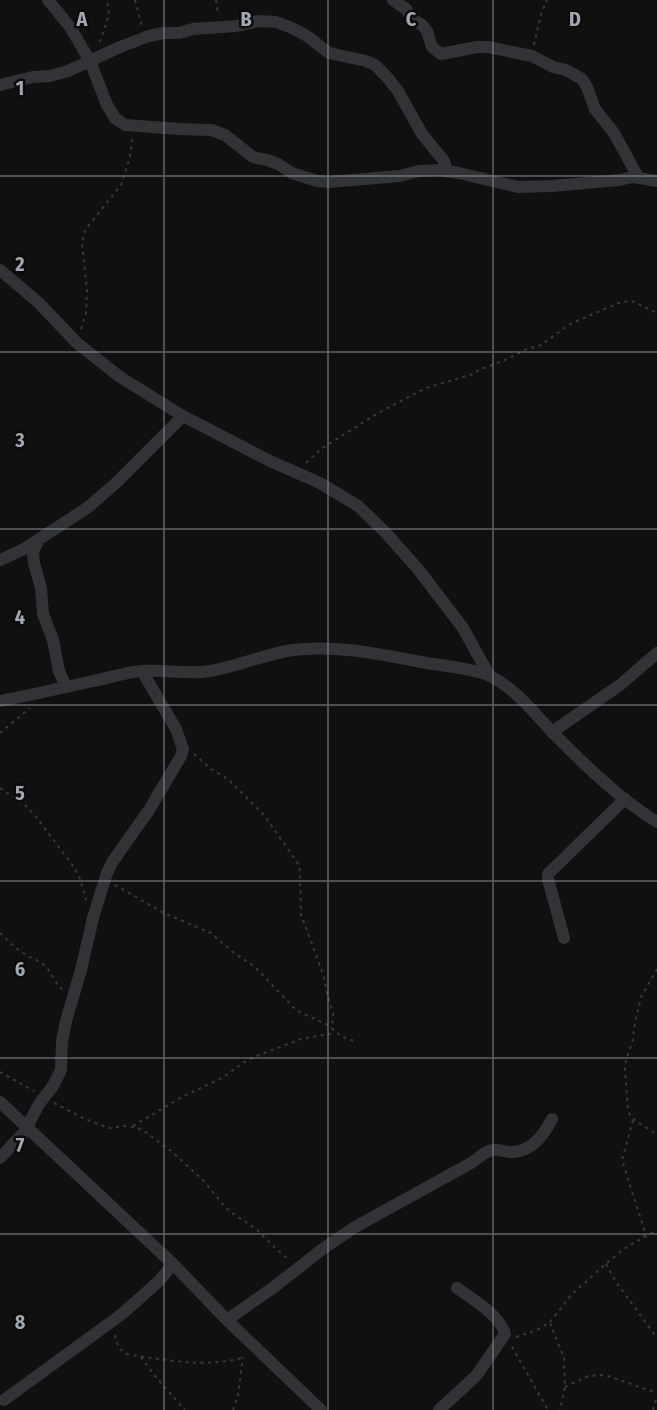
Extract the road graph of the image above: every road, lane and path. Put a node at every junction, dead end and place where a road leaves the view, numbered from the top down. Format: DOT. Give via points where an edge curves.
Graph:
graph roads {
  1 [pos="48,0"];
  2 [pos="107,0"];
  3 [pos="135,0"];
  4 [pos="216,0"];
  5 [pos="393,0"];
  6 [pos="547,0"];
  7 [pos="220,27"];
  8 [pos="145,38"];
  9 [pos="532,57"];
  10 [pos="92,60"];
  11 [pos="0,84"];
  12 [pos="136,126"];
  13 [pos="447,171"];
  14 [pos="638,177"];
  15 [pos="657,181"];
  16 [pos="0,270"];
  17 [pos="657,313"];
  18 [pos="77,343"];
  19 [pos="183,416"];
  20 [pos="298,474"];
  21 [pos="38,541"];
  22 [pos="0,560"];
  23 [pos="657,653"];
  24 [pos="142,671"];
  25 [pos="489,675"];
  26 [pos="66,687"];
  27 [pos="52,690"];
  28 [pos="0,701"];
  29 [pos="552,732"];
  30 [pos="0,733"];
  31 [pos="180,741"];
  32 [pos="0,788"];
  33 [pos="625,799"];
  34 [pos="657,822"];
  35 [pos="105,878"];
  36 [pos="92,923"];
  37 [pos="0,933"];
  38 [pos="564,938"];
  39 [pos="657,969"];
  40 [pos="72,998"];
  41 [pos="332,1029"];
  42 [pos="335,1032"];
  43 [pos="358,1041"];
  44 [pos="0,1072"];
  45 [pos="44,1097"];
  46 [pos="0,1102"];
  47 [pos="552,1119"];
  48 [pos="633,1120"];
  49 [pos="27,1127"];
  50 [pos="132,1127"];
  51 [pos="657,1135"];
  52 [pos="0,1158"];
  53 [pos="657,1230"];
  54 [pos="644,1238"];
  55 [pos="173,1264"];
  56 [pos="606,1264"];
  57 [pos="298,1268"];
  58 [pos="457,1288"];
  59 [pos="114,1319"];
  60 [pos="226,1320"];
  61 [pos="550,1322"];
  62 [pos="657,1338"];
  63 [pos="248,1340"];
  64 [pos="503,1341"];
  65 [pos="141,1357"];
  66 [pos="242,1358"];
  67 [pos="565,1387"];
  68 [pos="657,1395"];
  69 [pos="4,1400"];
  70 [pos="232,1409"];
  71 [pos="185,1410"];
  72 [pos="321,1410"];
  73 [pos="439,1410"];
  74 [pos="548,1410"];
  75 [pos="560,1410"];
  76 [pos="653,1410"];
  1 -- 10 [label="street"];
  2 -- 10 [label="path" via="109,14"];
  3 -- 8 [label="path"];
  4 -- 7 [label="path"];
  5 -- 9 [label="street" via="422,25 432,46 441,54 488,47"];
  6 -- 9 [label="path"];
  7 -- 8 [label="street"];
  7 -- 13 [label="street" via="276,22 308,36 329,53 375,65 398,91"];
  8 -- 10 [label="street"];
  9 -- 14 [label="street" via="582,79"];
  10 -- 11 [label="street" via="50,76"];
  10 -- 12 [label="street" via="115,118"];
  12 -- 13 [label="street" via="211,130 225,135 253,157 317,181"];
  12 -- 18 [label="path" via="121,185 85,230 82,243 86,313"];
  13 -- 14 [label="street" via="518,187"];
  14 -- 15 [label="street"];
  16 -- 18 [label="street"];
  17 -- 20 [label="path" via="632,301 621,302 570,324 541,345 464,378 426,388 321,449"];
  18 -- 19 [label="street" via="120,377"];
  19 -- 20 [label="street"];
  19 -- 21 [label="street" via="116,483"];
  20 -- 25 [label="street" via="358,506 386,533 463,628"];
  21 -- 22 [label="street"];
  21 -- 26 [label="street" via="33,552 43,614"];
  23 -- 29 [label="street" via="620,685"];
  24 -- 25 [label="street" via="210,671 274,654 335,649"];
  24 -- 26 [label="street"];
  24 -- 31 [label="street"];
  25 -- 29 [label="street" via="521,698"];
  26 -- 27 [label="street"];
  27 -- 28 [label="street"];
  27 -- 30 [label="path"];
  29 -- 33 [label="street"];
  31 -- 35 [label="street" via="183,749 178,763"];
  31 -- 41 [label="path" via="228,779 264,815 299,865 301,915 325,980 333,1013"];
  32 -- 36 [label="path" via="26,806 74,867"];
  33 -- 34 [label="street"];
  33 -- 38 [label="street" via="548,874"];
  35 -- 36 [label="street"];
  35 -- 41 [label="path" via="164,913 211,933 254,966 296,1009"];
  36 -- 40 [label="street"];
  37 -- 40 [label="path" via="45,965 58,986"];
  39 -- 48 [label="path" via="641,997 626,1059 628,1111"];
  40 -- 45 [label="street" via="62,1041 61,1070"];
  41 -- 42 [label="path"];
  42 -- 43 [label="path"];
  42 -- 50 [label="path" via="301,1039 254,1057"];
  44 -- 45 [label="path"];
  45 -- 49 [label="street"];
  45 -- 50 [label="path" via="109,1128"];
  46 -- 49 [label="street"];
  47 -- 57 [label="street" via="539,1140 524,1149 492,1150 355,1227"];
  48 -- 51 [label="path"];
  48 -- 54 [label="path" via="622,1160"];
  49 -- 52 [label="street"];
  49 -- 55 [label="street"];
  50 -- 57 [label="path" via="171,1151 225,1207 255,1228"];
  53 -- 54 [label="path"];
  54 -- 56 [label="path"];
  55 -- 59 [label="street"];
  55 -- 60 [label="street"];
  56 -- 61 [label="path" via="572,1294"];
  56 -- 62 [label="path"];
  57 -- 60 [label="street"];
  58 -- 64 [label="street" via="503,1326"];
  59 -- 65 [label="path" via="119,1348"];
  59 -- 69 [label="street"];
  60 -- 63 [label="street"];
  61 -- 64 [label="path"];
  61 -- 67 [label="path" via="564,1358"];
  63 -- 66 [label="path"];
  63 -- 72 [label="street"];
  64 -- 73 [label="street" via="476,1376"];
  64 -- 74 [label="path"];
  65 -- 66 [label="path" via="203,1364"];
  65 -- 71 [label="path"];
  66 -- 70 [label="path" via="238,1396"];
  67 -- 68 [label="path" via="588,1376 605,1375"];
  67 -- 75 [label="path"];
  68 -- 76 [label="path"];
}
